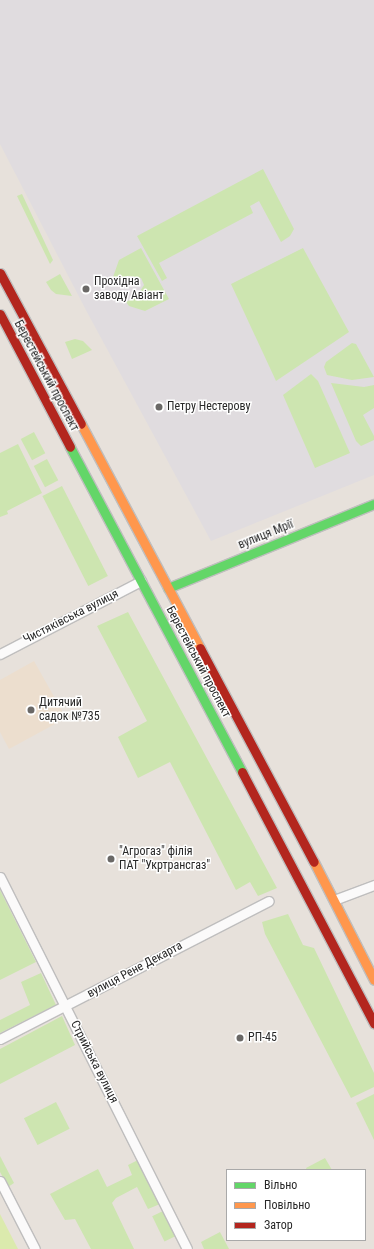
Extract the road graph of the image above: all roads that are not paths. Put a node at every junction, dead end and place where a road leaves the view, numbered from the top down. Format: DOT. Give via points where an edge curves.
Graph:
graph roads {
  1 [pos="0,273"];
  2 [pos="0,314"];
  3 [pos="374,504"];
  4 [pos="141,580"];
  5 [pos="168,588"];
  6 [pos="0,654"];
  7 [pos="1,879"];
  8 [pos="374,885"];
  9 [pos="334,900"];
  10 [pos="269,901"];
  11 [pos="374,980"];
  12 [pos="66,1006"];
  13 [pos="374,1023"];
  14 [pos="0,1039"];
  15 [pos="0,1181"];
  16 [pos="36,1249"];
  17 [pos="188,1249"];
  1 -- 5 [label="main road, Берестейський проспект"];
  2 -- 4 [label="main road, Берестейський проспект"];
  3 -- 5 [label="main road, вулиця Мрії"];
  4 -- 6 [label="street, Чистяківська вулиця"];
  4 -- 13 [label="main road, Берестейський проспект"];
  5 -- 9 [label="main road, Берестейський проспект"];
  7 -- 12 [label="street, Стрийська вулиця"];
  8 -- 9 [label="street"];
  9 -- 11 [label="main road, Берестейський проспект"];
  10 -- 12 [label="street, вулиця Рене Декарта"];
  12 -- 14 [label="street, вулиця Рене Декарта"];
  12 -- 17 [label="street, Стрийська вулиця"];
  15 -- 16 [label="street"];
}
